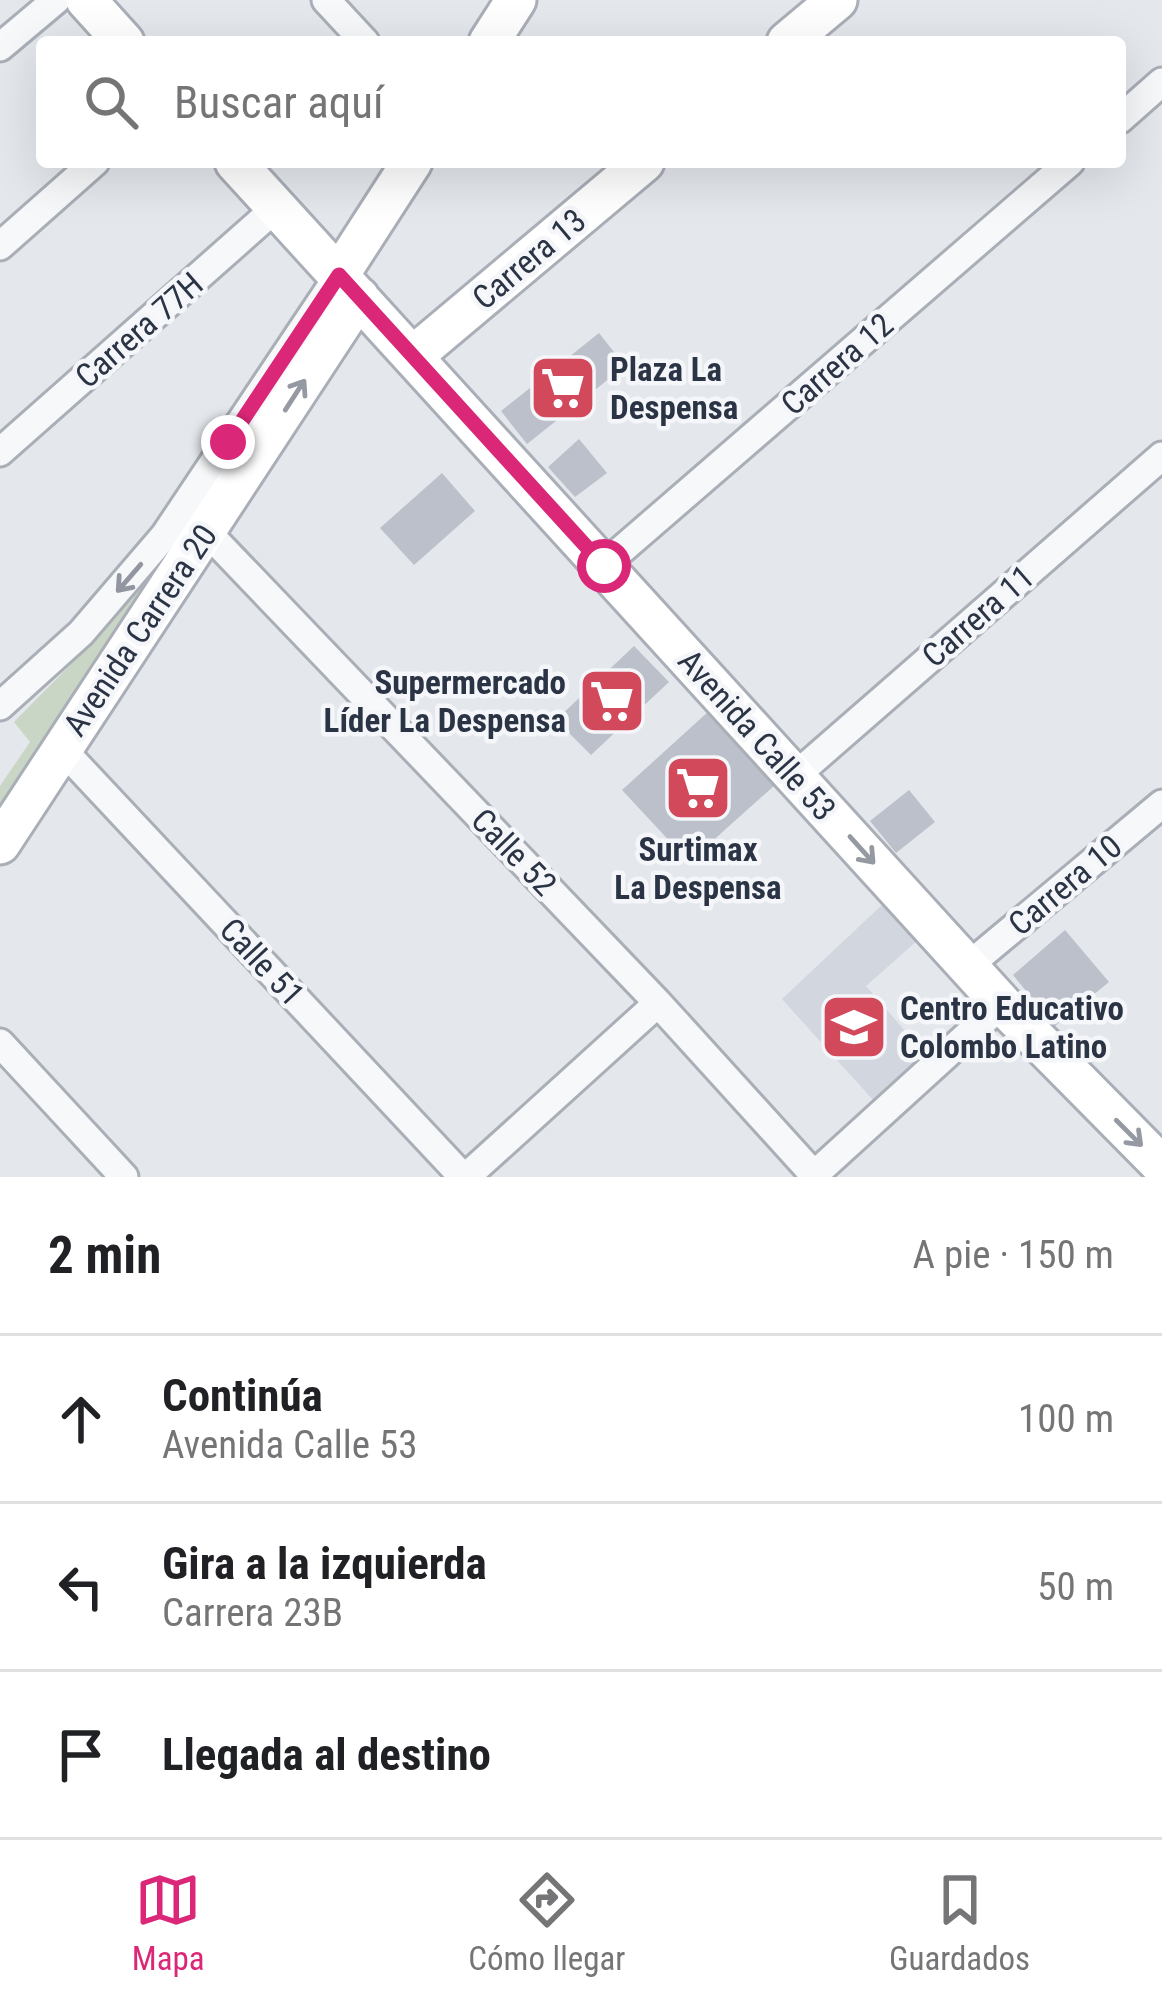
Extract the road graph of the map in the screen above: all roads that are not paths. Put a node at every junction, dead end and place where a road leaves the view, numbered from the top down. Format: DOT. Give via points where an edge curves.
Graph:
graph roads {
  1 [pos="56,0"];
  2 [pos="326,0"];
  3 [pos="516,0"];
  4 [pos="837,0"];
  5 [pos="359,36"];
  6 [pos="493,36"];
  7 [pos="794,36"];
  8 [pos="0,47"];
  9 [pos="1162,82"];
  10 [pos="1126,114"];
  11 [pos="88,168"];
  12 [pos="241,168"];
  13 [pos="409,168"];
  14 [pos="637,168"];
  15 [pos="1063,168"];
  16 [pos="278,207"];
  17 [pos="0,246"];
  18 [pos="349,286"];
  19 [pos="413,356"];
  20 [pos="0,452"];
  21 [pos="1162,457"];
  22 [pos="206,532"];
  23 [pos="604,566"];
  24 [pos="0,706"];
  25 [pos="61,748"];
  26 [pos="795,776"];
  27 [pos="1162,804"];
  28 [pos="0,844"];
  29 [pos="968,966"];
  30 [pos="658,1003"];
  31 [pos="1002,1004"];
  32 [pos="0,1043"];
  33 [pos="1162,1166"];
  34 [pos="815,1176"];
  35 [pos="124,1177"];
  36 [pos="465,1177"];
  1 -- 8 [label="street"];
  2 -- 5 [label="street"];
  3 -- 6 [label="street"];
  4 -- 7 [label="street"];
  9 -- 10 [label="street"];
  11 -- 17 [label="street"];
  12 -- 16 [label="street, Avenida Calle 53"];
  13 -- 18 [label="street, Avenida Carrera 20"];
  14 -- 19 [label="street, Carrera 13"];
  15 -- 23 [label="street, Carrera 12"];
  16 -- 18 [label="street, Avenida Calle 53"];
  16 -- 20 [label="street, Carrera 77H"];
  18 -- 19 [label="street, Avenida Calle 53"];
  22 -- 18 [label="street, Avenida Carrera 20, one-way"];
  18 -- 24 [label="street, one-way" via="165,535 81,633"];
  19 -- 23 [label="street, Avenida Calle 53"];
  21 -- 26 [label="street, Carrera 11"];
  22 -- 25 [label="street, Avenida Carrera 20"];
  22 -- 30 [label="street, Calle 52"];
  23 -- 26 [label="street, Avenida Calle 53"];
  25 -- 28 [label="street, Avenida Carrera 20"];
  25 -- 36 [label="street, Calle 51"];
  26 -- 29 [label="street, Avenida Calle 53, one-way"];
  27 -- 29 [label="street, Carrera 10"];
  29 -- 31 [label="street, Avenida Calle 53"];
  30 -- 34 [label="street, Calle 52"];
  30 -- 36 [label="street"];
  31 -- 33 [label="street, Avenida Calle 53, one-way"];
  31 -- 34 [label="street"];
  32 -- 35 [label="street"];
}
